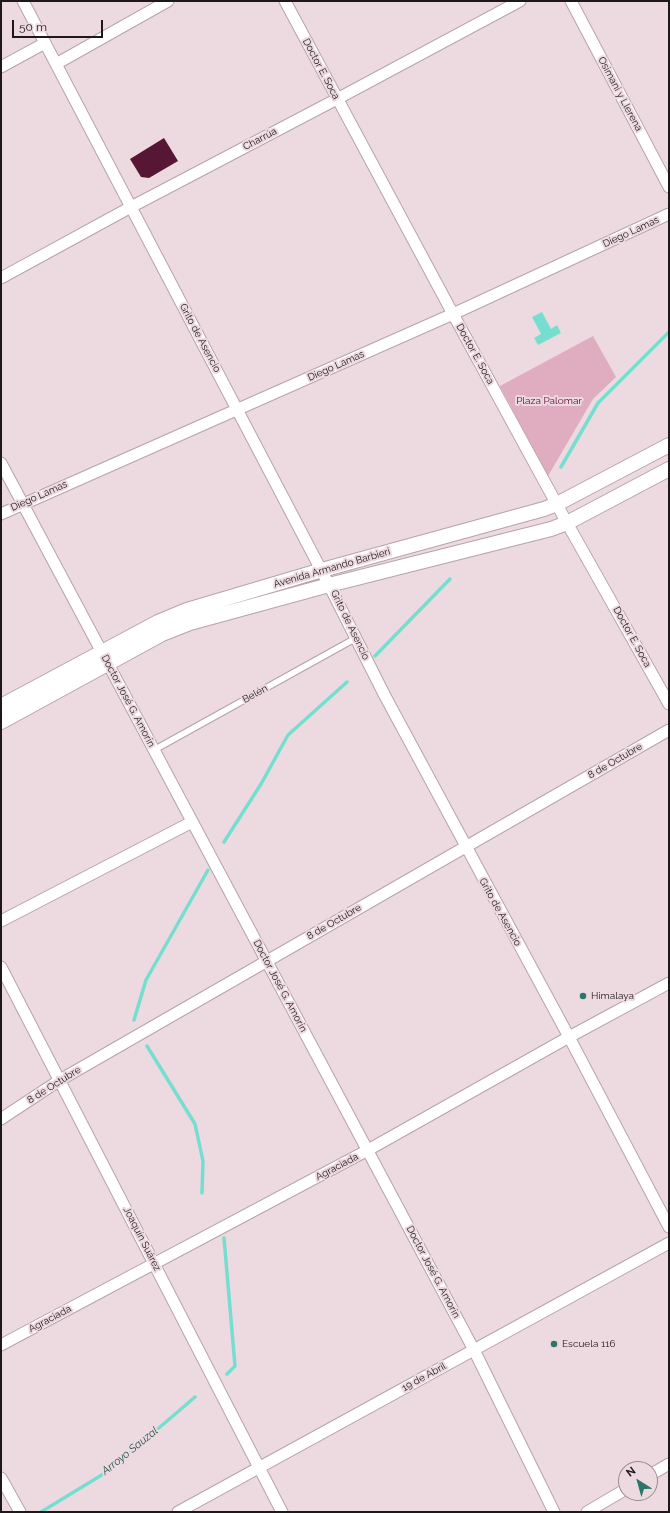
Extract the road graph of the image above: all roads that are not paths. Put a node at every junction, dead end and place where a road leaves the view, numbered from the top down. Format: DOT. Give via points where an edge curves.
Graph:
graph roads {
  1 [pos="23,1"];
  2 [pos="168,1"];
  3 [pos="285,1"];
  4 [pos="520,1"];
  5 [pos="571,1"];
  6 [pos="45,43"];
  7 [pos="56,64"];
  8 [pos="1,67"];
  9 [pos="337,99"];
  10 [pos="669,187"];
  11 [pos="131,207"];
  12 [pos="669,214"];
  13 [pos="1,278"];
  14 [pos="453,314"];
  15 [pos="238,408"];
  16 [pos="669,445"];
  17 [pos="1,463"];
  18 [pos="669,469"];
  19 [pos="22,503"];
  20 [pos="557,504"];
  21 [pos="1,514"];
  22 [pos="568,523"];
  23 [pos="322,570"];
  24 [pos="329,585"];
  25 [pos="356,638"];
  26 [pos="105,658"];
  27 [pos="669,704"];
  28 [pos="1,706"];
  29 [pos="1,722"];
  30 [pos="669,730"];
  31 [pos="154,750"];
  32 [pos="192,822"];
  33 [pos="465,846"];
  34 [pos="1,921"];
  35 [pos="266,960"];
  36 [pos="1,967"];
  37 [pos="669,983"];
  38 [pos="569,1037"];
  39 [pos="60,1080"];
  40 [pos="1,1119"];
  41 [pos="368,1150"];
  42 [pos="669,1226"];
  43 [pos="669,1243"];
  44 [pos="155,1262"];
  45 [pos="1,1345"];
  46 [pos="474,1350"];
  47 [pos="669,1464"];
  48 [pos="258,1468"];
  49 [pos="658,1470"];
  50 [pos="1,1478"];
  51 [pos="618,1494"];
  52 [pos="20,1512"];
  53 [pos="178,1512"];
  54 [pos="282,1512"];
  55 [pos="554,1512"];
  56 [pos="587,1512"];
  1 -- 6 [label="street, Grito de Asencio"];
  2 -- 7 [label="street"];
  3 -- 9 [label="street, Doctor E. Soca"];
  4 -- 9 [label="street, Charrúa"];
  5 -- 10 [label="street, Osimani y Llerena"];
  6 -- 7 [label="street, Grito de Asencio"];
  6 -- 8 [label="street"];
  7 -- 11 [label="street, Grito de Asencio"];
  9 -- 11 [label="street, Charrúa"];
  9 -- 14 [label="street, Doctor E. Soca"];
  11 -- 13 [label="street, Charrúa"];
  11 -- 15 [label="street, Grito de Asencio"];
  12 -- 14 [label="street, Diego Lamas"];
  14 -- 15 [label="street, Diego Lamas"];
  14 -- 20 [label="street, Doctor E. Soca"];
  15 -- 19 [label="street, Diego Lamas"];
  15 -- 23 [label="street, Grito de Asencio"];
  16 -- 20 [label="street, Avenida Armando Barbieri"];
  17 -- 19 [label="street, Doctor José G. Amorín"];
  18 -- 22 [label="street, Avenida Armando Barbieri"];
  19 -- 21 [label="street, Diego Lamas"];
  19 -- 26 [label="street, Doctor José G. Amorín"];
  20 -- 22 [label="street, Doctor E. Soca"];
  20 -- 23 [label="street, Avenida Armando Barbieri"];
  22 -- 24 [label="street, Avenida Armando Barbieri"];
  22 -- 27 [label="street, Doctor E. Soca"];
  23 -- 24 [label="street, Grito de Asencio"];
  23 -- 26 [label="street, Avenida Armando Barbieri" via="187,610 158,622"];
  24 -- 25 [label="street, Grito de Asencio"];
  24 -- 26 [label="street, Avenida Armando Barbieri" via="190,623"];
  25 -- 31 [label="lane, Belén"];
  25 -- 33 [label="street, Grito de Asencio"];
  26 -- 28 [label="street, Avenida Armando Barbieri"];
  26 -- 29 [label="street, Avenida Armando Barbieri"];
  26 -- 31 [label="street, Doctor José G. Amorín"];
  30 -- 33 [label="street, 8 de Octubre"];
  31 -- 32 [label="street, Doctor José G. Amorín"];
  32 -- 34 [label="street"];
  32 -- 35 [label="street, Doctor José G. Amorín"];
  33 -- 35 [label="street, 8 de Octubre"];
  33 -- 38 [label="street, Grito de Asencio"];
  35 -- 39 [label="street, 8 de Octubre"];
  35 -- 41 [label="street, Doctor José G. Amorín"];
  36 -- 39 [label="street, Joaquín Suárez"];
  37 -- 38 [label="street, Agraciada"];
  38 -- 41 [label="street, Agraciada"];
  38 -- 42 [label="street, Grito de Asencio"];
  39 -- 40 [label="street, 8 de Octubre"];
  39 -- 44 [label="street, Joaquín Suárez"];
  41 -- 44 [label="street, Agraciada"];
  41 -- 46 [label="street, Doctor José G. Amorín"];
  43 -- 46 [label="street, 19 de Abril"];
  44 -- 45 [label="street, Agraciada"];
  44 -- 48 [label="street, Joaquín Suárez"];
  46 -- 48 [label="street, 19 de Abril"];
  46 -- 55 [label="street, Doctor José G. Amorín"];
  47 -- 49 [label="street"];
  48 -- 53 [label="street, 19 de Abril"];
  48 -- 54 [label="street, Joaquín Suárez"];
  50 -- 52 [label="street"];
  51 -- 56 [label="street"];
}
